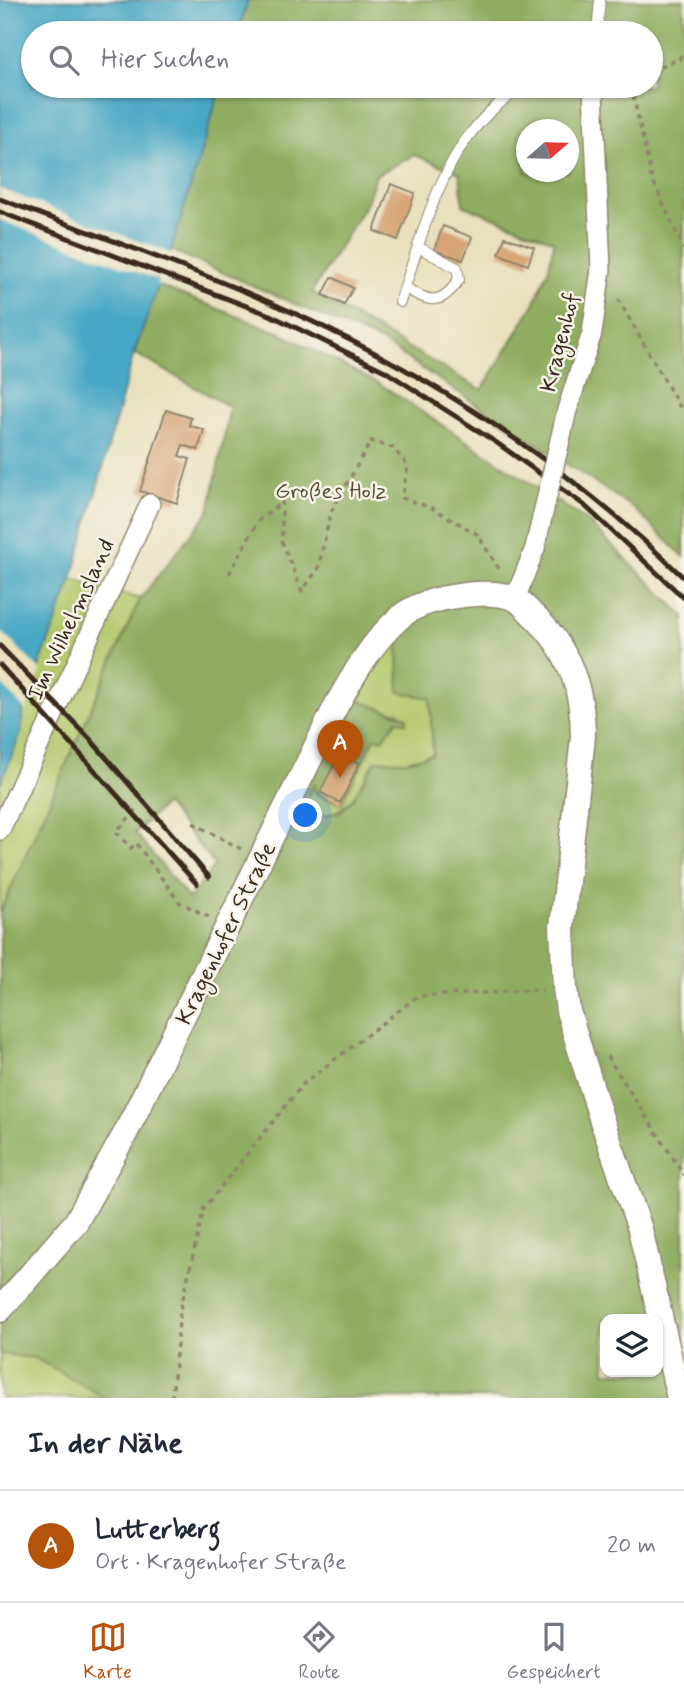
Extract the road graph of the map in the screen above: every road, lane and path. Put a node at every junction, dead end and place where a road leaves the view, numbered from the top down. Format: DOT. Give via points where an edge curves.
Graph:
graph roads {
  1 [pos="600,0"];
  2 [pos="598,21"];
  3 [pos="684,51"];
  4 [pos="663,66"];
  5 [pos="510,98"];
  6 [pos="593,98"];
  7 [pos="634,98"];
  8 [pos="418,247"];
  9 [pos="684,249"];
  10 [pos="601,269"];
  11 [pos="405,287"];
  12 [pos="400,302"];
  13 [pos="681,409"];
  14 [pos="150,504"];
  15 [pos="229,574"];
  16 [pos="516,597"];
  17 [pos="136,810"];
  18 [pos="193,823"];
  19 [pos="0,830"];
  20 [pos="246,852"];
  21 [pos="213,919"];
  22 [pos="565,988"];
  23 [pos="607,1055"];
  24 [pos="684,1175"];
  25 [pos="0,1310"];
  26 [pos="172,1398"];
  27 [pos="680,1398"];
  1 -- 2 [label="lane"];
  3 -- 4 [label="path" via="679,60"];
  5 -- 8 [label="lane" via="479,123 451,160"];
  6 -- 10 [label="street, Kragenhof"];
  7 -- 9 [label="path" via="652,179"];
  8 -- 11 [label="lane"];
  8 -- 11 [label="lane" via="457,268 459,279 450,293 436,300 422,300"];
  10 -- 13 [label="path"];
  10 -- 16 [label="street, Kragenhof, bridge" via="592,333 567,410 534,548"];
  11 -- 12 [label="lane"];
  14 -- 19 [label="street, Im Wilhelmsland"];
  15 -- 16 [label="path" via="258,522 282,502 282,542 302,591 318,569 331,513 371,441 393,448 408,466 402,498 432,508 477,534"];
  16 -- 22 [label="street" via="561,648 583,709 582,764 562,927"];
  16 -- 25 [label="street, Kragenhofer Straße" via="462,595 427,602 398,618 360,664 125,1134 76,1222"];
  17 -- 21 [label="path" via="117,832 131,848 136,843 179,902"];
  18 -- 20 [label="path"];
  22 -- 26 [label="path" via="418,996 304,1083 204,1208 180,1311"];
  22 -- 27 [label="street" via="568,1011 640,1229"];
  23 -- 24 [label="path"];
}
